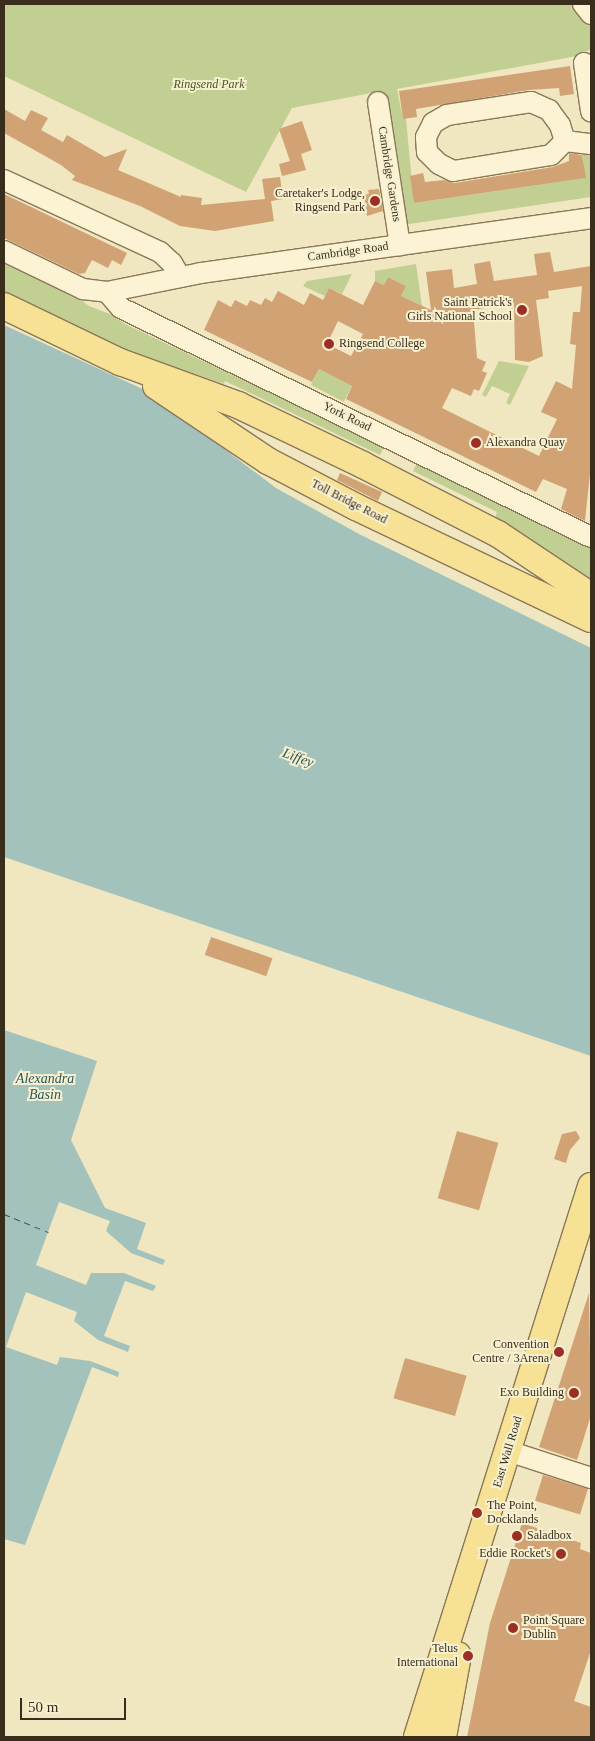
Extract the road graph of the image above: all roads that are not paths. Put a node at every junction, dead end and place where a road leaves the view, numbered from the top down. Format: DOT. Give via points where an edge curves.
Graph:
graph roads {
  1 [pos="584,4"];
  2 [pos="591,14"];
  3 [pos="584,64"];
  4 [pos="378,102"];
  5 [pos="591,111"];
  6 [pos="565,141"];
  7 [pos="591,144"];
  8 [pos="4,180"];
  9 [pos="591,218"];
  10 [pos="400,245"];
  11 [pos="4,251"];
  12 [pos="180,277"];
  13 [pos="107,292"];
  14 [pos="4,306"];
  15 [pos="120,362"];
  16 [pos="591,537"];
  17 [pos="591,596"];
  18 [pos="591,619"];
  19 [pos="591,1186"];
  20 [pos="591,1214"];
  21 [pos="570,1251"];
  22 [pos="508,1451"];
  23 [pos="591,1478"];
  24 [pos="464,1595"];
  25 [pos="417,1737"];
  26 [pos="443,1737"];
  1 -- 2 [label="street"];
  3 -- 5 [label="street"];
  4 -- 10 [label="street, Cambridge Gardens"];
  6 -- 6 [label="street" via="551,155 452,170 439,164 427,152 426,137 433,123 447,115 531,102 548,110 560,126"];
  6 -- 7 [label="street"];
  8 -- 12 [label="street" via="160,252"];
  9 -- 10 [label="street, Cambridge Road"];
  10 -- 12 [label="street, Cambridge Road"];
  11 -- 13 [label="street, Cambridge Road" via="83,289"];
  12 -- 13 [label="street, Cambridge Road"];
  13 -- 16 [label="street, York Road" via="121,308"];
  14 -- 15 [label="main road, Toll Bridge Road"];
  15 -- 17 [label="main road, Toll Bridge Road" via="238,405 363,466 498,534"];
  15 -- 18 [label="main road, Toll Bridge Road" via="268,460"];
  19 -- 21 [label="main road, East Wall Road"];
  20 -- 21 [label="main road, East Wall Road"];
  21 -- 22 [label="main road, East Wall Road"];
  22 -- 23 [label="street"];
  22 -- 24 [label="main road, East Wall Road"];
  24 -- 25 [label="main road, East Wall Road"];
  24 -- 26 [label="main road, East Wall Road" via="460,1647"];
}
